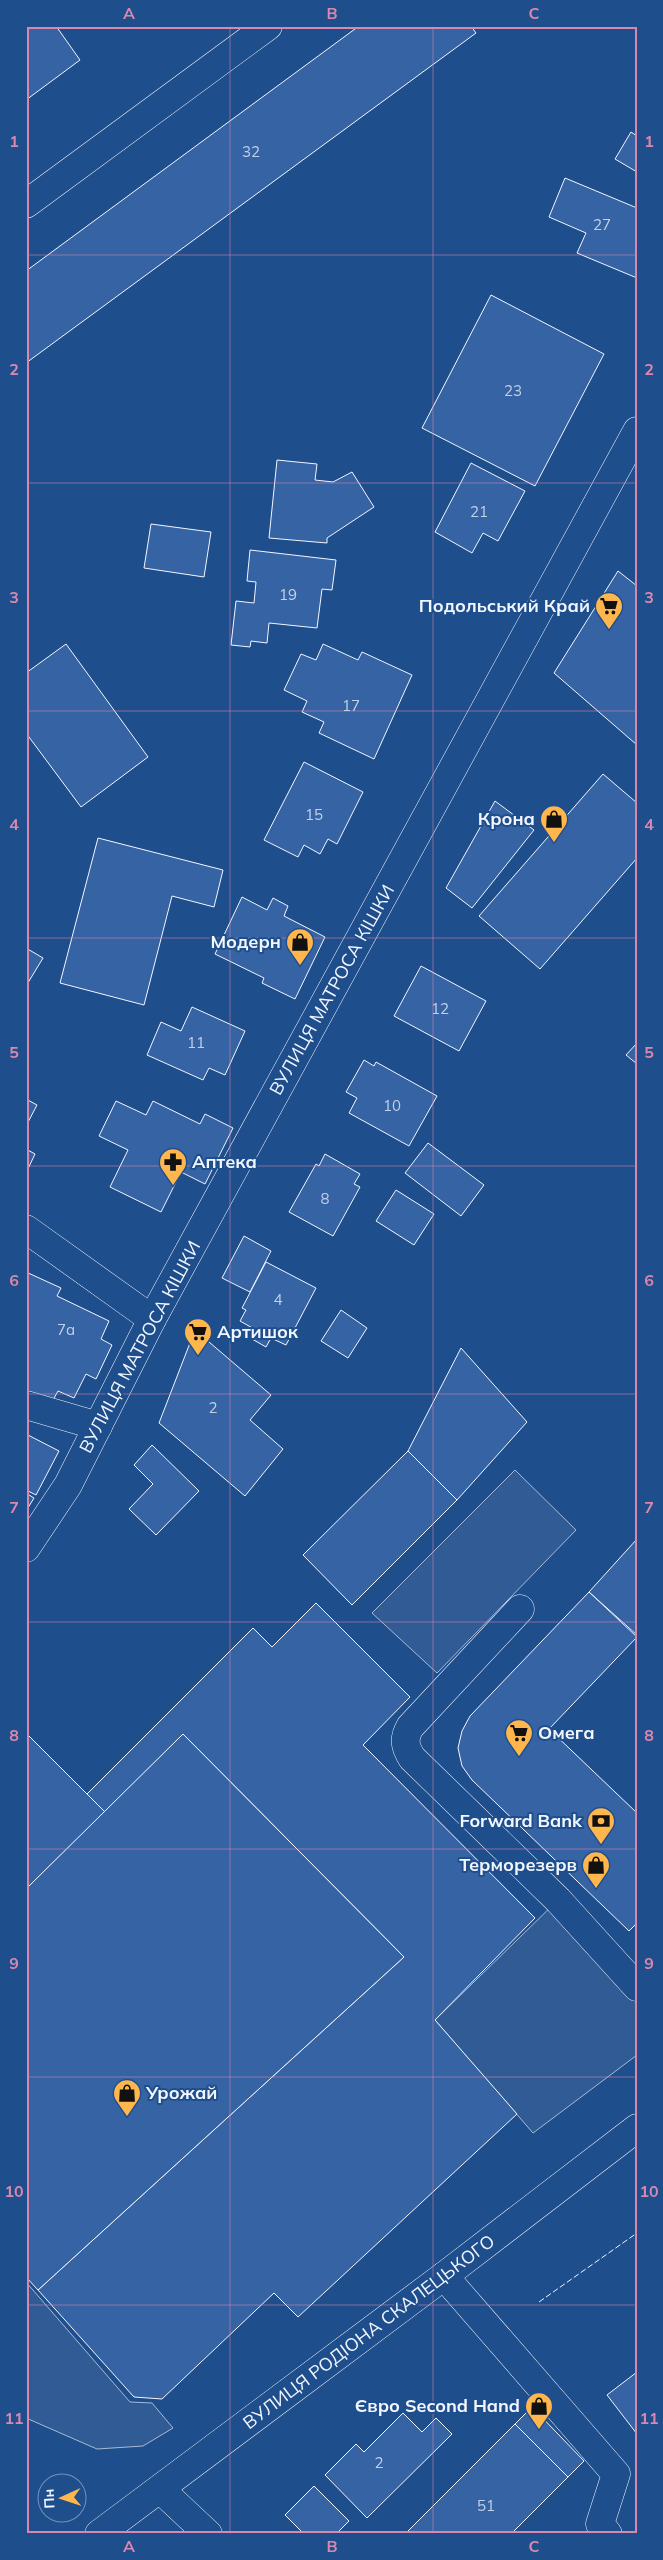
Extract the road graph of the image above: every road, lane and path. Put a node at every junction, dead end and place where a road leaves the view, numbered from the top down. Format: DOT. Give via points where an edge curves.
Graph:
graph roads {
  1 [pos="268,26"];
  2 [pos="26,204"];
  3 [pos="637,431"];
  4 [pos="26,1229"];
  5 [pos="152,1319"];
  6 [pos="26,1405"];
  7 [pos="98,1426"];
  8 [pos="26,1548"];
  9 [pos="520,1609"];
  10 [pos="637,1987"];
  11 [pos="637,2128"];
  12 [pos="444,2276"];
  13 [pos="160,2489"];
  14 [pos="100,2534"];
  15 [pos="208,2534"];
  16 [pos="608,2534"];
  1 -- 2 [label="street"];
  3 -- 5 [label="street, ВУЛИЦЯ МАТРОСА КІШКИ"];
  4 -- 5 [label="street"];
  5 -- 7 [label="street, ВУЛИЦЯ МАТРОСА КІШКИ"];
  6 -- 7 [label="street"];
  7 -- 8 [label="street, ВУЛИЦЯ МАТРОСА КІШКИ" via="68,1485"];
  9 -- 10 [label="street" via="410,1727 406,1734 407,1750 558,1900"];
  11 -- 12 [label="street, ВУЛИЦЯ РОДІОНА СКАЛЕЦЬКОГО"];
  12 -- 13 [label="street, ВУЛИЦЯ РОДІОНА СКАЛЕЦЬКОГО"];
  12 -- 16 [label="street" via="616,2474 600,2524"];
  13 -- 14 [label="street, ВУЛИЦЯ РОДІОНА СКАЛЕЦЬКОГО"];
  13 -- 15 [label="street"];
}
